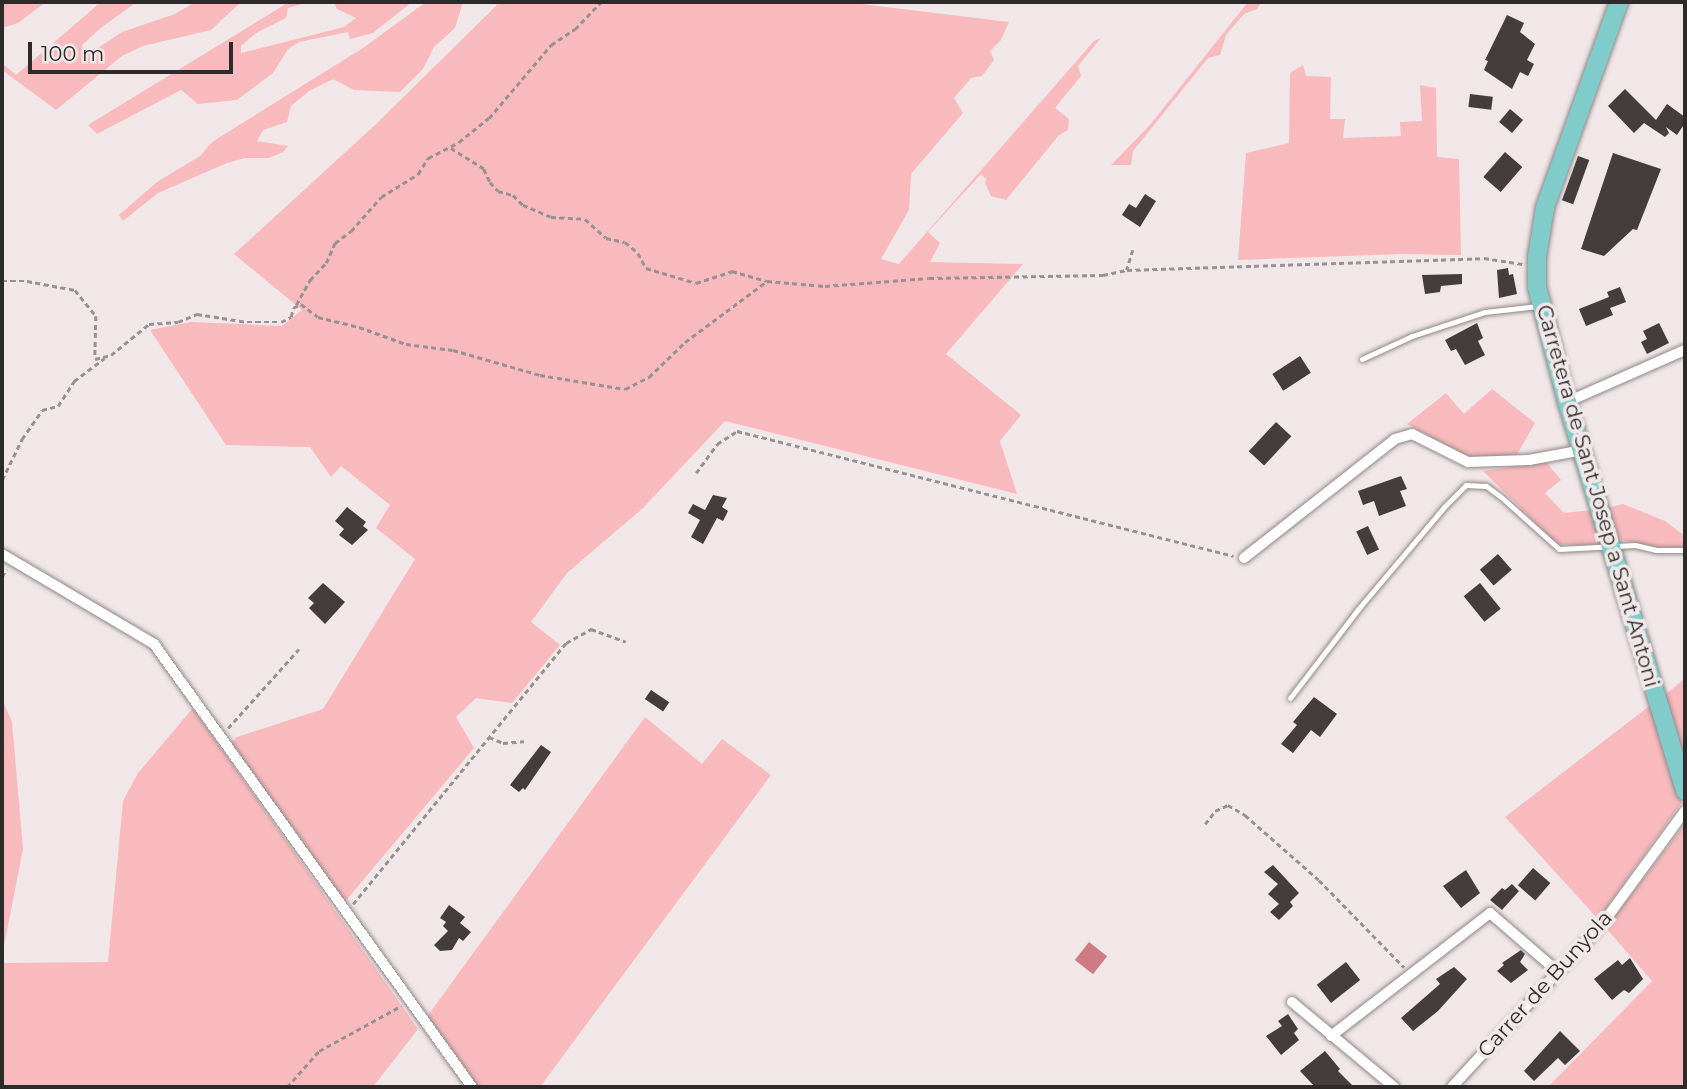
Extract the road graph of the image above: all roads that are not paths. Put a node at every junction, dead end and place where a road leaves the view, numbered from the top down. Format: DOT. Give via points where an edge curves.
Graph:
graph roads {
  1 [pos="1619,2"];
  2 [pos="1541,305"];
  3 [pos="1685,350"];
  4 [pos="1362,359"];
  5 [pos="1567,402"];
  6 [pos="1583,450"];
  7 [pos="1612,548"];
  8 [pos="1685,550"];
  9 [pos="2,554"];
  10 [pos="1244,558"];
  11 [pos="1290,698"];
  12 [pos="1685,790"];
  13 [pos="1685,811"];
  14 [pos="1557,971"];
  15 [pos="1292,1002"];
  16 [pos="1331,1036"];
  17 [pos="472,1087"];
  18 [pos="1394,1087"];
  19 [pos="1452,1087"];
  1 -- 2 [label="main road, Carretera de Sant Josep a Sant Antoni" via="1545,208 1537,267"];
  2 -- 4 [label="lane" via="1485,312 1412,336"];
  2 -- 5 [label="main road, Carretera de Sant Josep a Sant Antoni"];
  3 -- 5 [label="street"];
  5 -- 6 [label="main road, Carretera de Sant Josep a Sant Antoni"];
  6 -- 7 [label="main road, Carretera de Sant Josep a Sant Antoni"];
  6 -- 10 [label="street" via="1493,464 1468,462 1412,434 1395,439"];
  7 -- 8 [label="lane" via="1635,545"];
  7 -- 11 [label="lane" via="1559,549 1486,486 1466,485 1359,608"];
  7 -- 12 [label="main road, Carretera de Sant Josep a Sant Antoni"];
  9 -- 17 [label="street" via="154,644"];
  13 -- 14 [label="street, Carrer de Bunyola" via="1603,923"];
  14 -- 16 [label="street" via="1490,913"];
  14 -- 19 [label="street, Carrer de Bunyola"];
  15 -- 16 [label="street"];
  16 -- 18 [label="street"];
}
